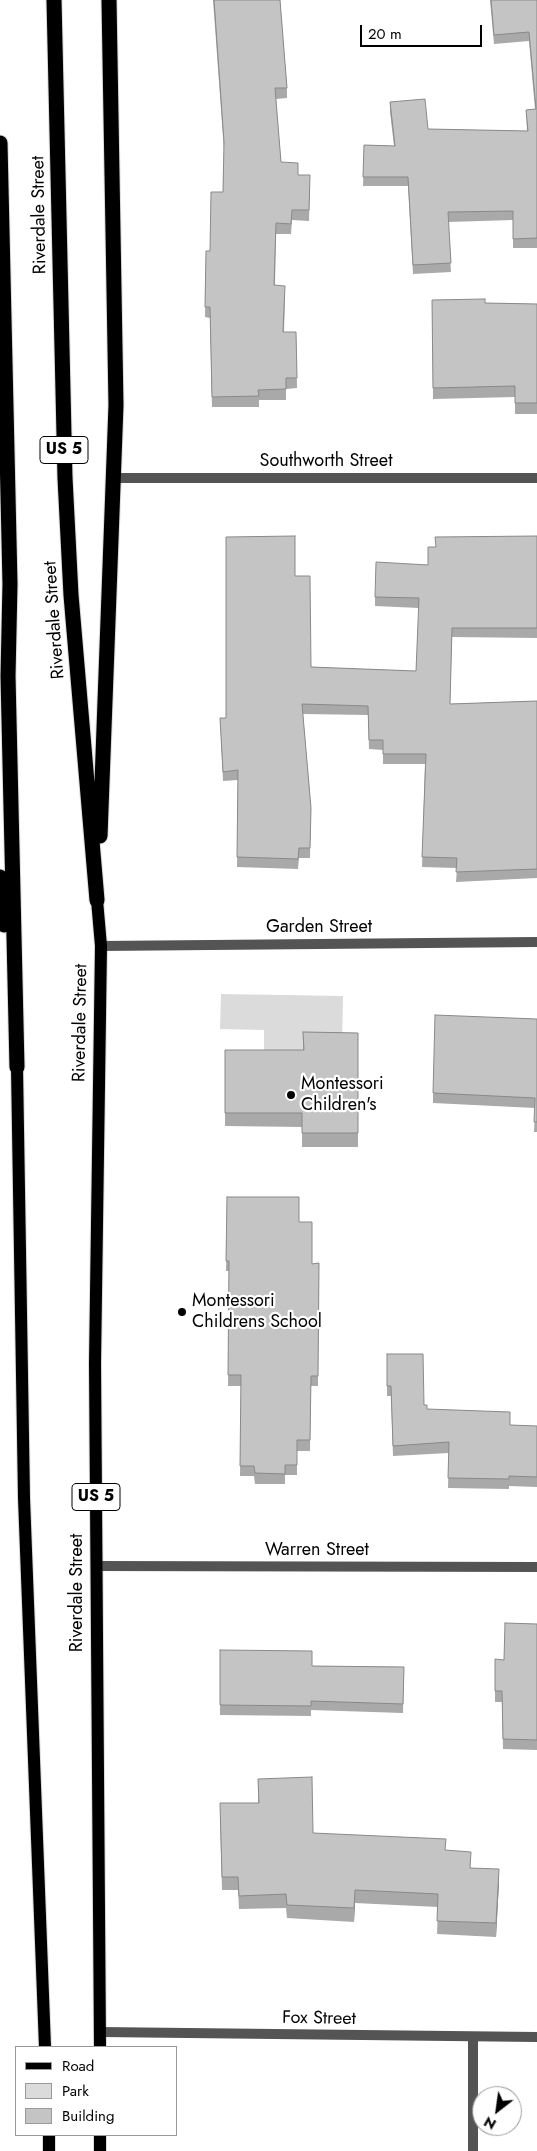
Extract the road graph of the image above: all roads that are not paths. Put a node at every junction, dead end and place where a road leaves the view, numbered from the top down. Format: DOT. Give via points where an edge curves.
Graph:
graph roads {
  1 [pos="54,0"];
  2 [pos="109,0"];
  3 [pos="0,143"];
  4 [pos="114,478"];
  5 [pos="537,478"];
  6 [pos="0,877"];
  7 [pos="97,900"];
  8 [pos="537,942"];
  9 [pos="101,946"];
  10 [pos="17,1067"];
  11 [pos="97,1566"];
  12 [pos="537,1568"];
  13 [pos="100,2032"];
  14 [pos="473,2036"];
  15 [pos="537,2037"];
  16 [pos="45,2046"];
  17 [pos="100,2046"];
  18 [pos="49,2136"];
  19 [pos="100,2136"];
  20 [pos="49,2151"];
  21 [pos="100,2151"];
  22 [pos="473,2151"];
  1 -- 7 [label="highway, Riverdale Street / US 5" via="65,478 71,595"];
  2 -- 4 [label="highway" via="116,405"];
  3 -- 10 [label="highway"];
  4 -- 5 [label="street, Southworth Street"];
  4 -- 7 [label="highway"];
  6 -- 10 [label="highway"];
  7 -- 9 [label="main road, Riverdale Street / US 5"];
  8 -- 9 [label="street, Garden Street"];
  9 -- 11 [label="main road, Riverdale Street / US 5" via="95,1363"];
  10 -- 16 [label="main road" via="24,1498"];
  11 -- 12 [label="street, Warren Street"];
  11 -- 13 [label="main road, Riverdale Street / US 5"];
  13 -- 14 [label="street, Fox Street"];
  13 -- 17 [label="main road, Riverdale Street / US 5"];
  14 -- 15 [label="street, Fox Street"];
  14 -- 22 [label="street"];
  18 -- 20 [label="main road"];
  19 -- 21 [label="main road"];
}
